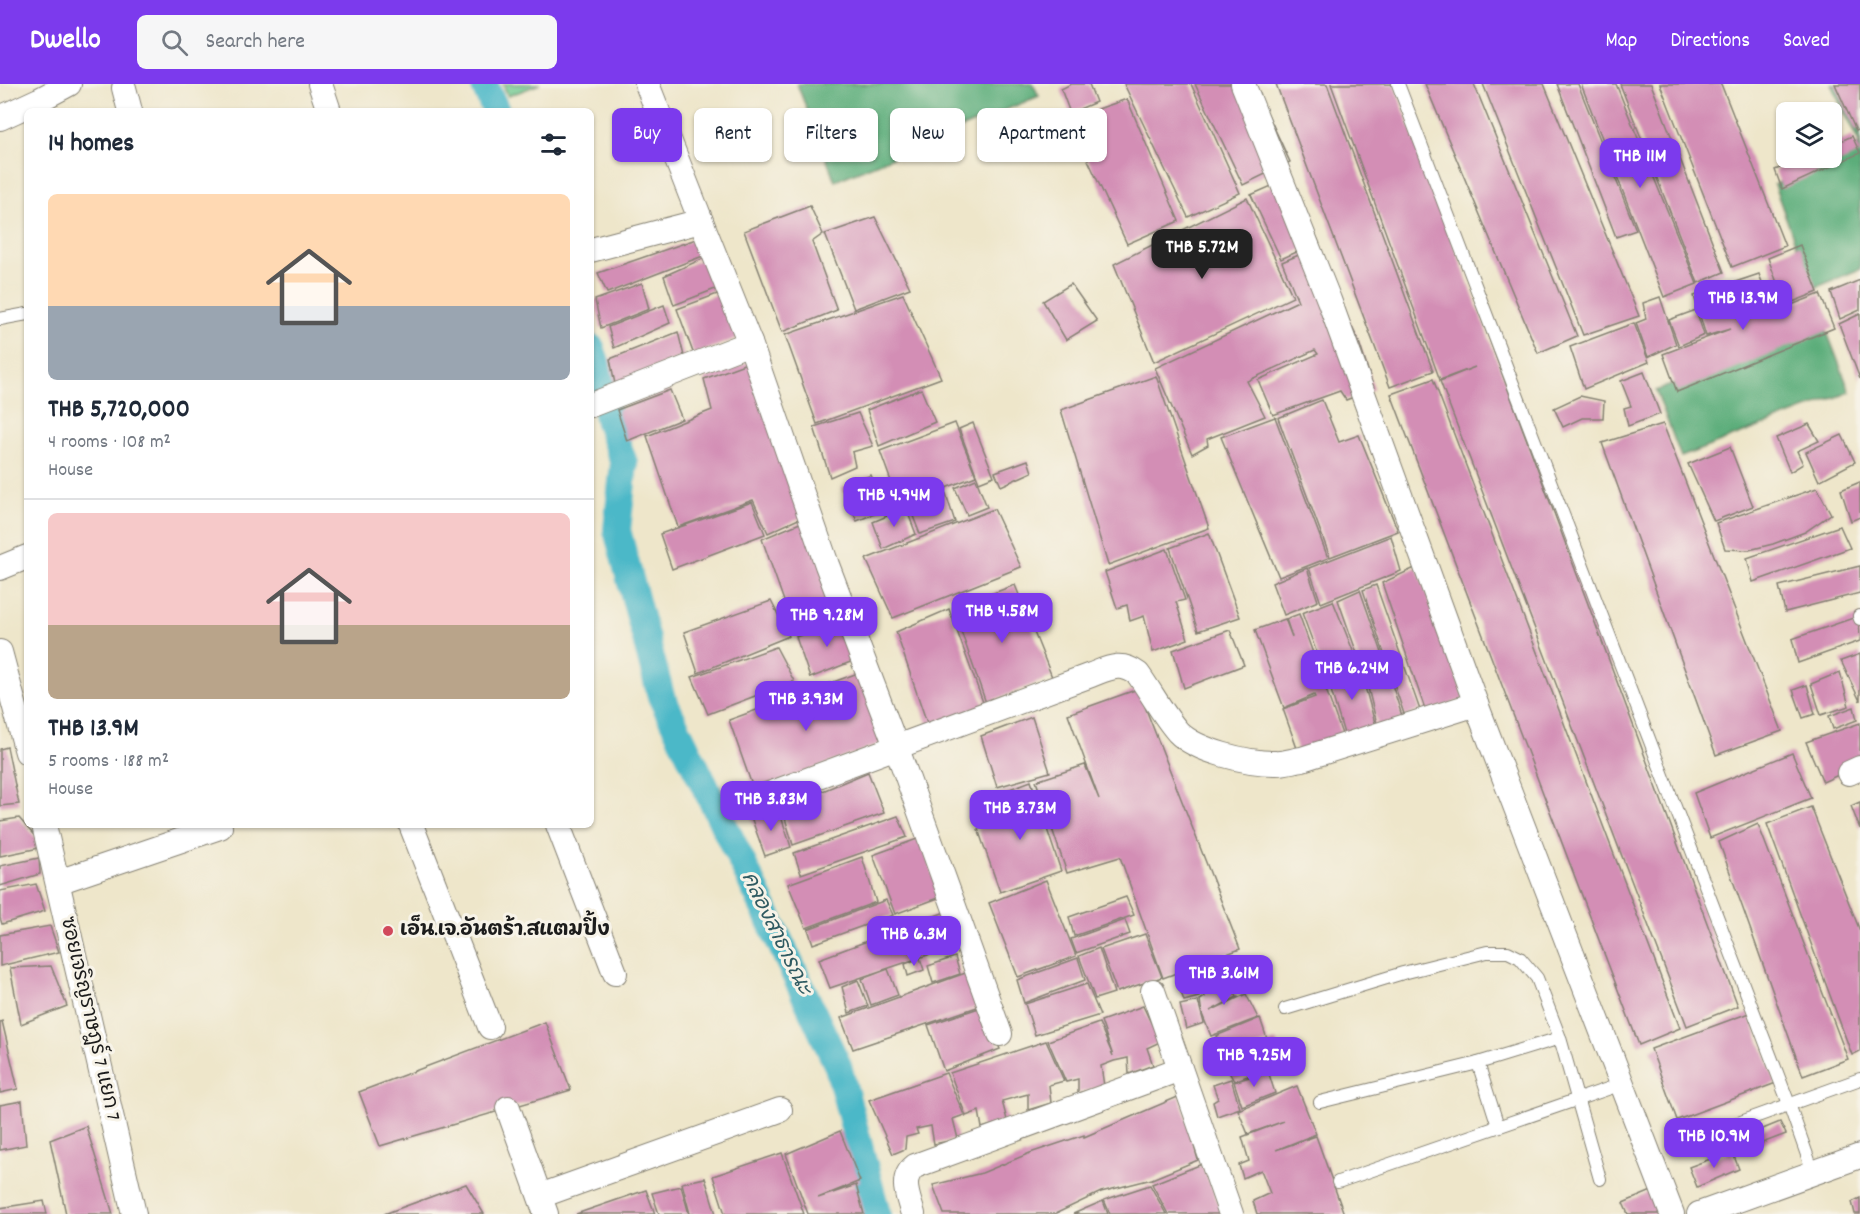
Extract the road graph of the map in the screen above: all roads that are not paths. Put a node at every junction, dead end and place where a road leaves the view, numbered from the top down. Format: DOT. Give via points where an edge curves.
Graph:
graph roads {
  1 [pos="69,84"];
  2 [pos="320,84"];
  3 [pos="647,84"];
  4 [pos="1242,84"];
  5 [pos="1398,84"];
  6 [pos="328,108"];
  7 [pos="0,118"];
  8 [pos="701,221"];
  9 [pos="594,249"];
  10 [pos="24,315"];
  11 [pos="0,319"];
  12 [pos="750,343"];
  13 [pos="594,404"];
  14 [pos="24,558"];
  15 [pos="0,568"];
  16 [pos="0,654"];
  17 [pos="1476,704"];
  18 [pos="24,741"];
  19 [pos="896,746"];
  20 [pos="764,796"];
  21 [pos="45,828"];
  22 [pos="217,828"];
  23 [pos="412,828"];
  24 [pos="559,828"];
  25 [pos="57,882"];
  26 [pos="615,973"];
  27 [pos="1153,991"];
  28 [pos="1285,1009"];
  29 [pos="489,1027"];
  30 [pos="1000,1034"];
  31 [pos="1560,1038"];
  32 [pos="1478,1063"];
  33 [pos="1180,1069"];
  34 [pos="1860,1079"];
  35 [pos="1622,1084"];
  36 [pos="1578,1099"];
  37 [pos="1320,1102"];
  38 [pos="1789,1104"];
  39 [pos="508,1108"];
  40 [pos="780,1110"];
  41 [pos="1498,1126"];
  42 [pos="1702,1136"];
  43 [pos="1860,1156"];
  44 [pos="1813,1173"];
  45 [pos="1600,1179"];
  46 [pos="1338,1182"];
  47 [pos="543,1205"];
  48 [pos="134,1214"];
  49 [pos="913,1214"];
  50 [pos="1231,1214"];
  51 [pos="1672,1214"];
  52 [pos="1699,1214"];
  1 -- 7 [label="street"];
  2 -- 6 [label="street"];
  3 -- 8 [label="street"];
  4 -- 17 [label="street" via="1329,300"];
  5 -- 38 [label="lane"];
  8 -- 9 [label="street"];
  8 -- 12 [label="street"];
  10 -- 11 [label="lane"];
  12 -- 13 [label="street"];
  12 -- 19 [label="street" via="827,565"];
  14 -- 15 [label="street"];
  16 -- 18 [label="street"];
  17 -- 19 [label="street" via="1275,764 1240,759 1189,741 1138,674 1124,666"];
  17 -- 35 [label="street"];
  19 -- 20 [label="street"];
  19 -- 30 [label="street"];
  21 -- 25 [label="street, ซอยเจริญราษฎร์ 7 แยก 7"];
  22 -- 25 [label="street"];
  23 -- 29 [label="street"];
  24 -- 26 [label="street"];
  25 -- 48 [label="street, ซอยเจริญราษฎร์ 7 แยก 7"];
  27 -- 33 [label="street"];
  28 -- 31 [label="lane" via="1403,973 1487,952 1508,952 1520,958 1537,978"];
  31 -- 32 [label="lane"];
  31 -- 36 [label="lane"];
  32 -- 37 [label="lane"];
  32 -- 41 [label="lane"];
  33 -- 49 [label="street" via="915,1166 906,1176 905,1187"];
  33 -- 50 [label="street"];
  34 -- 38 [label="lane"];
  35 -- 36 [label="lane"];
  35 -- 51 [label="street"];
  36 -- 41 [label="lane"];
  36 -- 45 [label="lane"];
  38 -- 42 [label="lane"];
  38 -- 44 [label="lane"];
  39 -- 47 [label="street"];
  40 -- 47 [label="street"];
  41 -- 46 [label="lane"];
  43 -- 44 [label="street"];
  44 -- 52 [label="street"];
}
